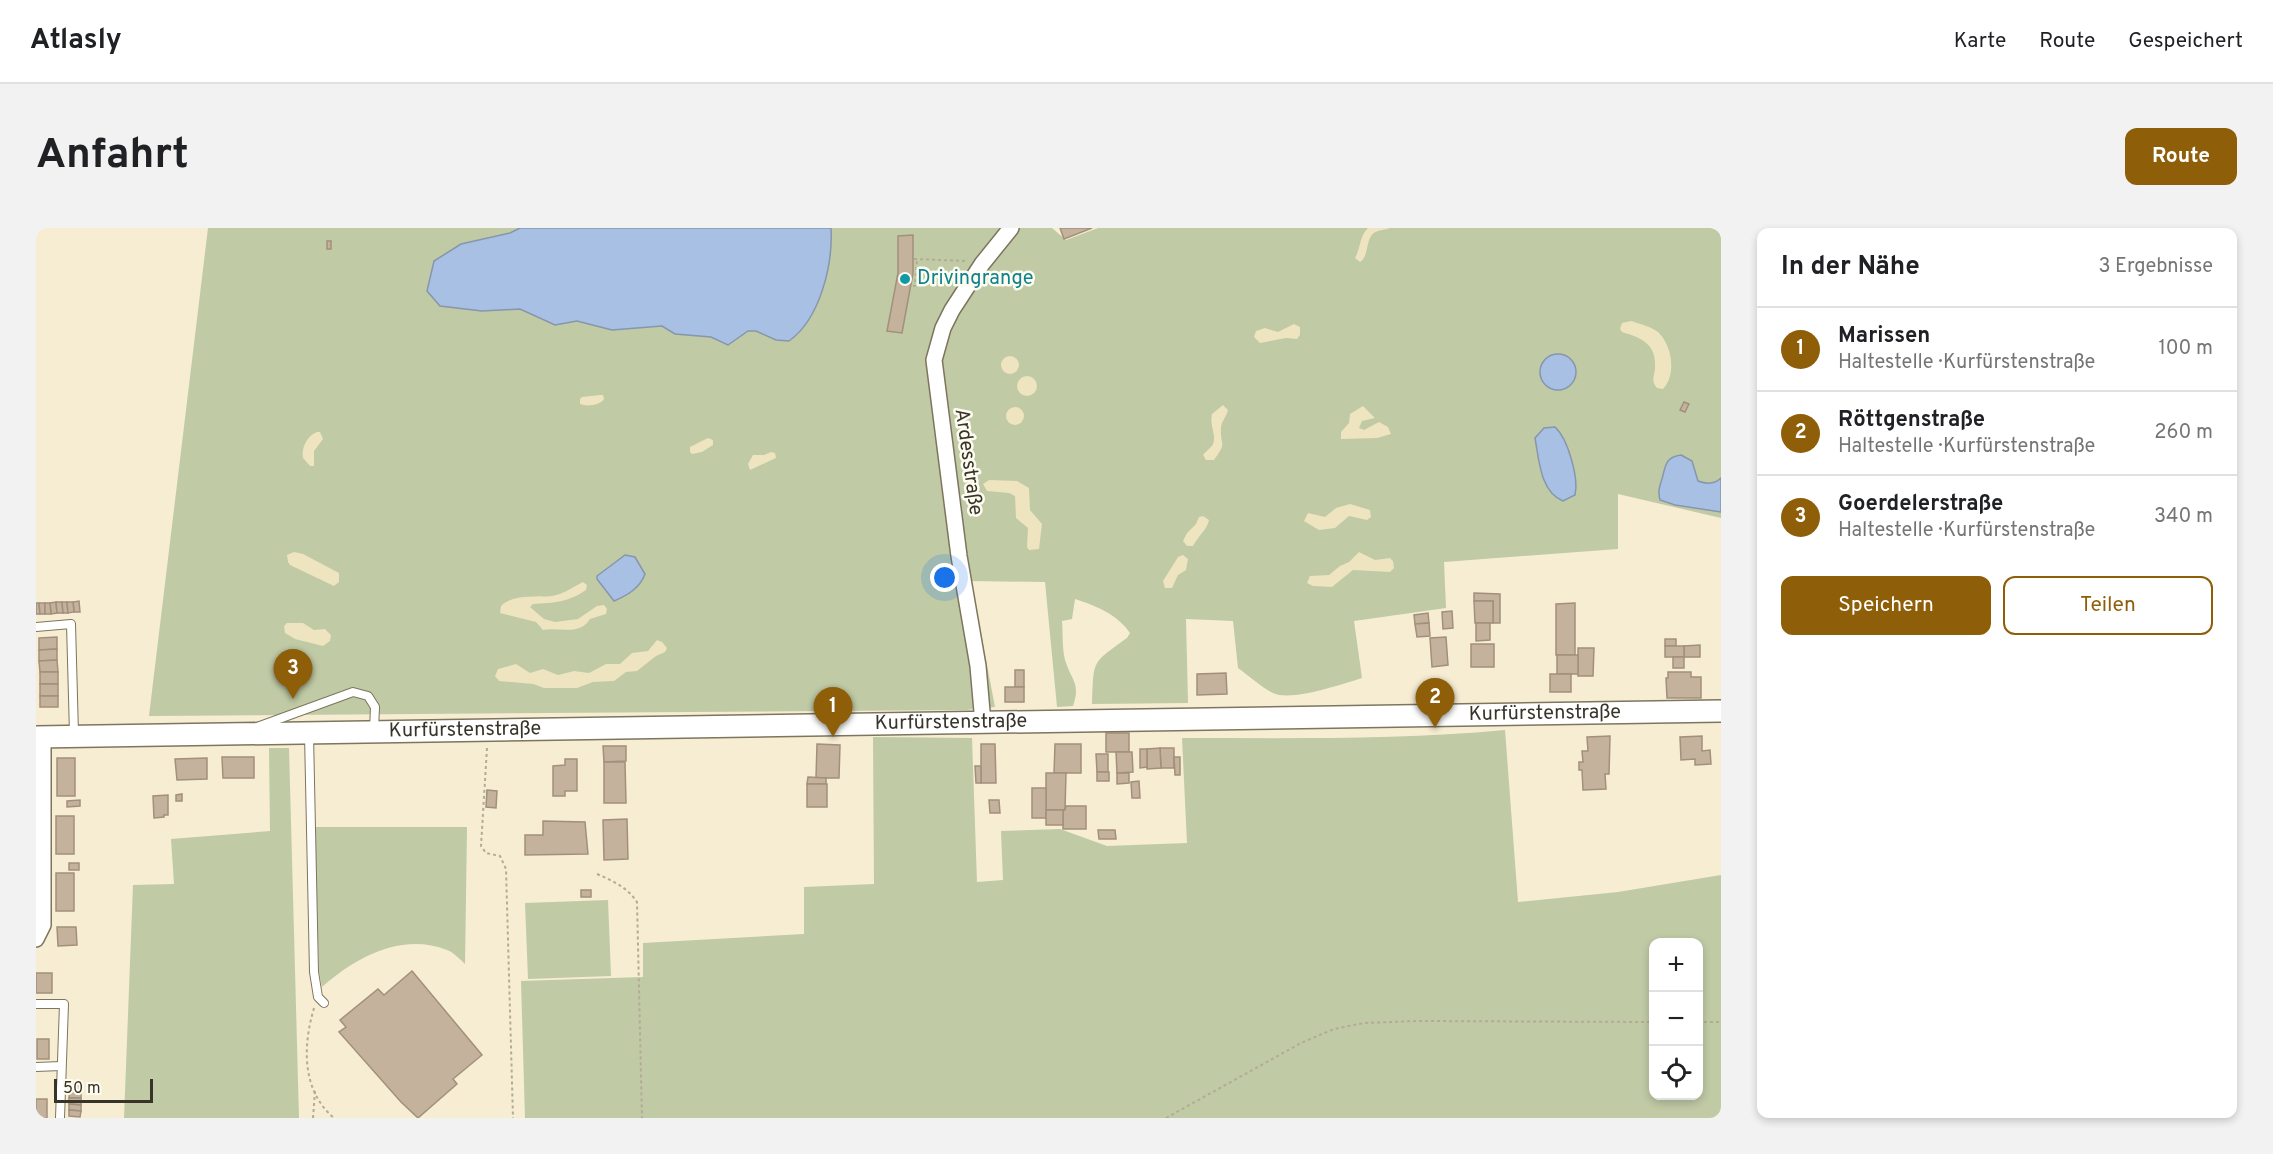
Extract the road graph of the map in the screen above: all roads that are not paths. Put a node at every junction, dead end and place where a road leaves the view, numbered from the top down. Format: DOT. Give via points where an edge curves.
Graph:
graph roads {
  1 [pos="1011,228"];
  2 [pos="36,627"];
  3 [pos="1721,711"];
  4 [pos="983,723"];
  5 [pos="374,731"];
  6 [pos="309,733"];
  7 [pos="242,734"];
  8 [pos="74,736"];
  9 [pos="39,737"];
  10 [pos="36,939"];
  11 [pos="321,1000"];
  12 [pos="36,1004"];
  13 [pos="61,1066"];
  14 [pos="36,1067"];
  15 [pos="60,1118"];
  1 -- 4 [label="street, Ardesstraße" via="967,285 943,327 934,360 959,556 980,677"];
  2 -- 8 [label="lane" via="71,624"];
  3 -- 4 [label="main road, Kurfürstenstraße"];
  4 -- 5 [label="main road, Kurfürstenstraße"];
  5 -- 6 [label="main road, Kurfürstenstraße"];
  5 -- 7 [label="lane" via="375,707 368,696 353,692"];
  6 -- 7 [label="main road, Kurfürstenstraße"];
  6 -- 11 [label="lane" via="314,972"];
  7 -- 8 [label="main road, Kurfürstenstraße"];
  8 -- 9 [label="main road, Kurfürstenstraße"];
  9 -- 10 [label="street" via="43,926"];
  12 -- 13 [label="lane" via="64,1004"];
  13 -- 14 [label="lane"];
  13 -- 15 [label="lane"];
}
